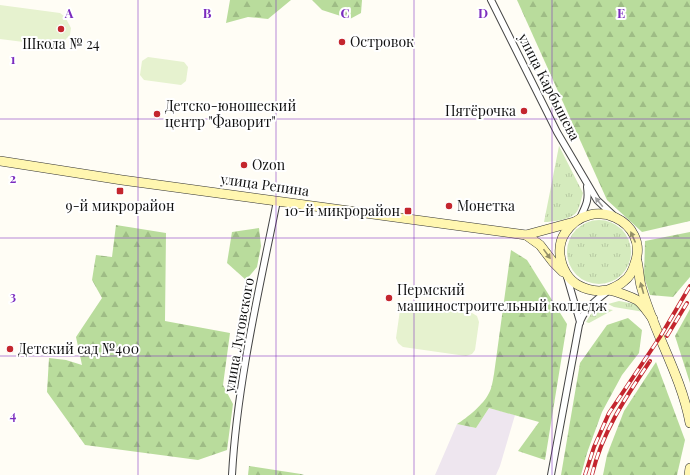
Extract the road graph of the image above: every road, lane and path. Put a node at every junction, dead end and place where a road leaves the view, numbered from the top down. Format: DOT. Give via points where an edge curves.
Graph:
graph roads {
  1 [pos="491,0"];
  2 [pos="0,162"];
  3 [pos="587,183"];
  4 [pos="277,201"];
  5 [pos="616,217"];
  6 [pos="577,220"];
  7 [pos="526,235"];
  8 [pos="637,257"];
  9 [pos="566,275"];
  10 [pos="608,290"];
  11 [pos="653,319"];
  12 [pos="580,322"];
  13 [pos="690,423"];
  14 [pos="690,468"];
  15 [pos="232,475"];
  16 [pos="551,475"];
  17 [pos="689,475"];
  1 -- 3 [label="street, улица Карбышева" via="557,132"];
  2 -- 4 [label="street, улица Репина"];
  5 -- 3 [label="street, улица Карбышева, one-way" via="597,200"];
  3 -- 6 [label="street" via="589,197"];
  4 -- 7 [label="street, улица Репина"];
  4 -- 15 [label="street, улица Луговского" via="243,375"];
  5 -- 6 [label="street" via="592,214"];
  8 -- 5 [label="street, one-way" via="634,236"];
  6 -- 7 [label="street"];
  6 -- 9 [label="street" via="562,237 559,250"];
  7 -- 9 [label="street, one-way" via="540,245"];
  8 -- 10 [label="street" via="633,271 625,281"];
  11 -- 8 [label="street, one-way" via="641,285"];
  9 -- 10 [label="street" via="588,290"];
  9 -- 12 [label="street"];
  10 -- 11 [label="street" via="639,301"];
  10 -- 12 [label="street" via="587,309"];
  11 -- 13 [label="street" via="687,404"];
  12 -- 16 [label="street"];
  14 -- 17 [label="street"];
}
